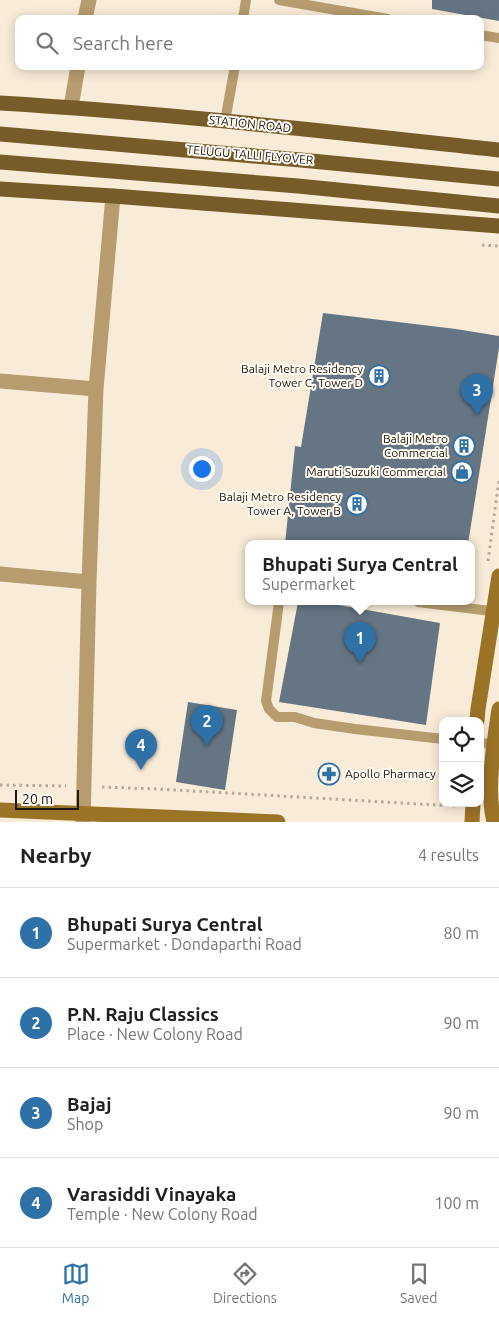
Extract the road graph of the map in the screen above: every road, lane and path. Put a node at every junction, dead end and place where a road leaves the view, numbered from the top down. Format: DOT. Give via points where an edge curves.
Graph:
graph roads {
  1 [pos="89,0"];
  2 [pos="246,0"];
  3 [pos="279,0"];
  4 [pos="87,15"];
  5 [pos="244,15"];
  6 [pos="365,15"];
  7 [pos="484,35"];
  8 [pos="499,38"];
  9 [pos="77,70"];
  10 [pos="233,70"];
  11 [pos="0,103"];
  12 [pos="71,107"];
  13 [pos="225,121"];
  14 [pos="0,134"];
  15 [pos="499,150"];
  16 [pos="0,162"];
  17 [pos="499,179"];
  18 [pos="0,189"];
  19 [pos="113,196"];
  20 [pos="499,206"];
  21 [pos="499,226"];
  22 [pos="0,381"];
  23 [pos="96,389"];
  24 [pos="0,574"];
  25 [pos="499,576"];
  26 [pos="89,582"];
  27 [pos="279,605"];
  28 [pos="441,605"];
  29 [pos="496,612"];
  30 [pos="499,709"];
  31 [pos="478,717"];
  32 [pos="439,739"];
  33 [pos="487,744"];
  34 [pos="0,784"];
  35 [pos="84,787"];
  36 [pos="439,805"];
  37 [pos="473,807"];
  38 [pos="0,810"];
  39 [pos="83,817"];
  40 [pos="278,822"];
  41 [pos="472,822"];
  42 [pos="494,822"];
  1 -- 4 [label="street"];
  2 -- 5 [label="lane"];
  3 -- 6 [label="lane"];
  7 -- 8 [label="lane"];
  9 -- 12 [label="street"];
  10 -- 13 [label="lane"];
  11 -- 12 [label="main road, STATION ROAD"];
  12 -- 13 [label="main road, STATION ROAD"];
  13 -- 15 [label="main road, STATION ROAD"];
  14 -- 17 [label="main road, TELUGU TALLI FLYOVER"];
  16 -- 20 [label="main road"];
  18 -- 19 [label="main road"];
  19 -- 21 [label="main road"];
  19 -- 23 [label="street"];
  22 -- 23 [label="street"];
  23 -- 26 [label="street"];
  24 -- 26 [label="street"];
  25 -- 29 [label="main road"];
  26 -- 35 [label="street"];
  27 -- 32 [label="lane" via="266,701 277,717"];
  28 -- 29 [label="lane"];
  29 -- 31 [label="main road"];
  30 -- 33 [label="main road"];
  33 -- 42 [label="main road" via="492,770"];
  34 -- 35 [label="path"];
  35 -- 36 [label="path"];
  35 -- 39 [label="street"];
  37 -- 41 [label="main road"];
  38 -- 39 [label="main road"];
  39 -- 40 [label="main road"];
}
